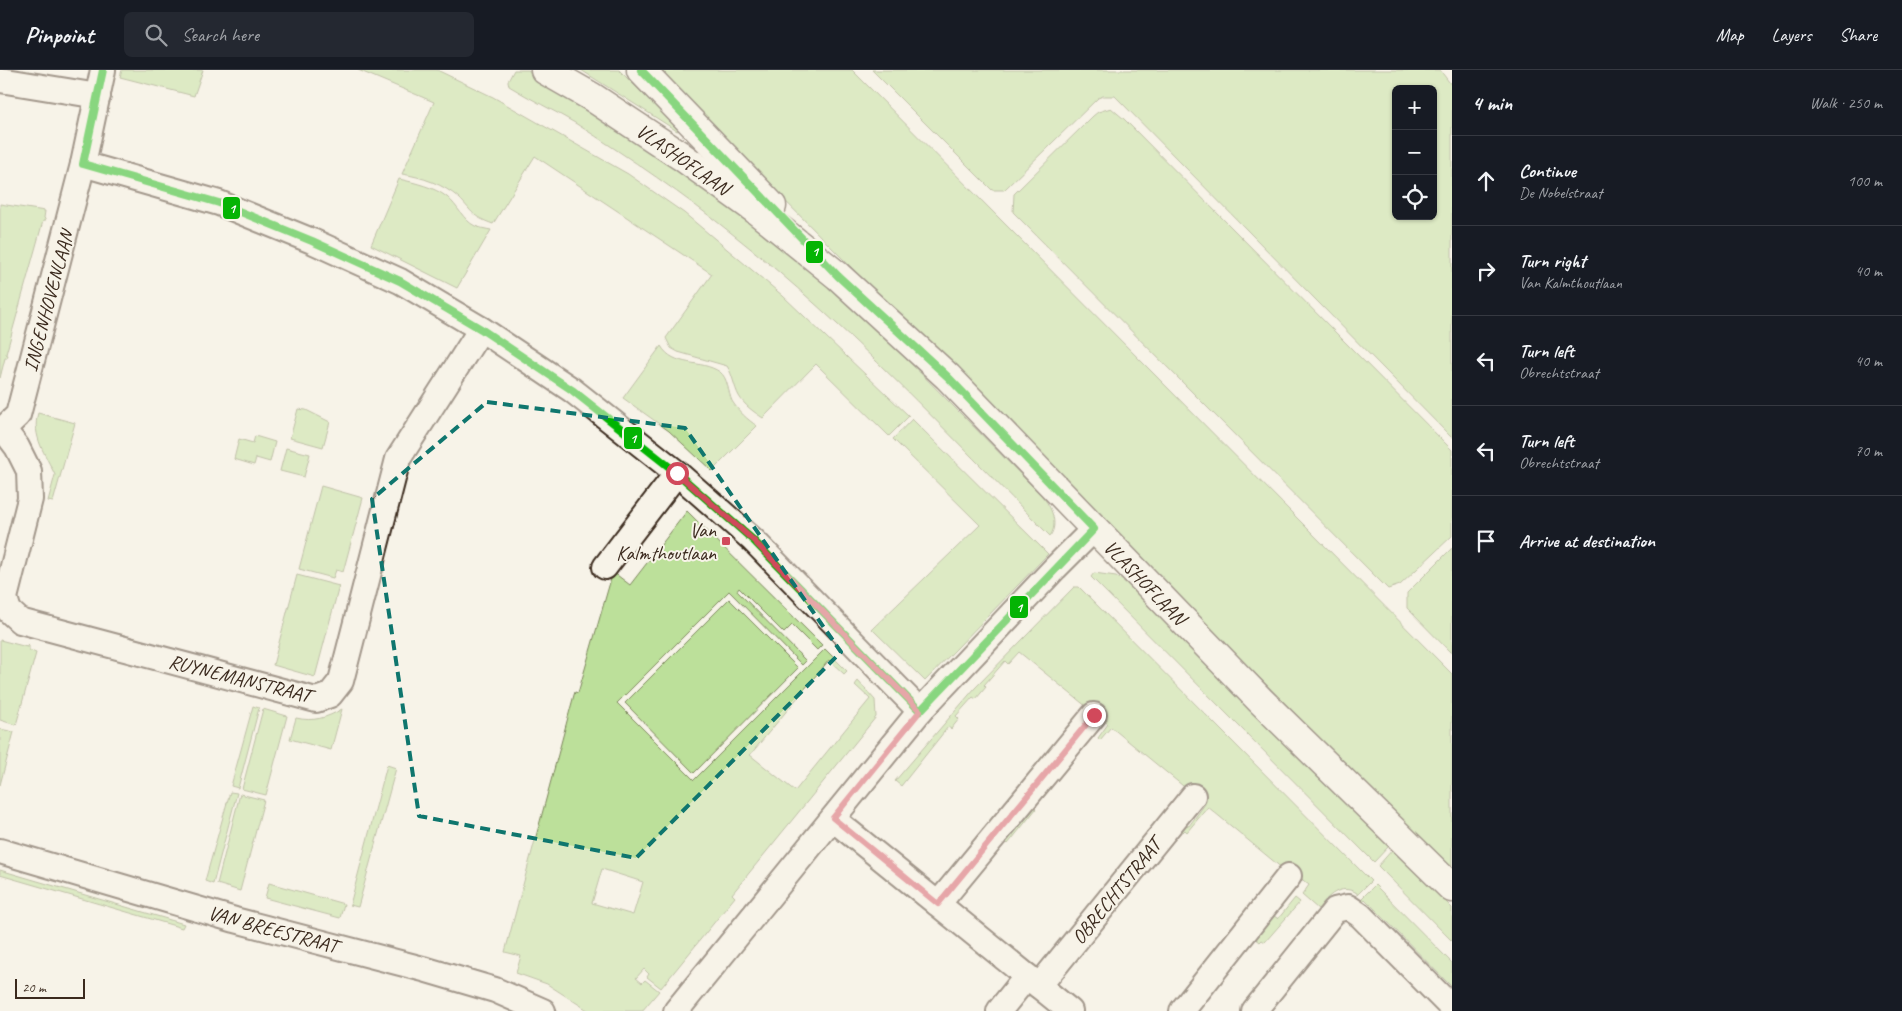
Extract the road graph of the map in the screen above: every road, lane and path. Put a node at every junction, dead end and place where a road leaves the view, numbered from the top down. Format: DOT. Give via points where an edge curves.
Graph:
graph roads {
  1 [pos="103,70"];
  2 [pos="545,70"];
  3 [pos="641,70"];
  4 [pos="0,80"];
  5 [pos="98,96"];
  6 [pos="84,164"];
  7 [pos="838,276"];
  8 [pos="481,329"];
  9 [pos="2,431"];
  10 [pos="677,473"];
  11 [pos="1094,529"];
  12 [pos="605,567"];
  13 [pos="920,711"];
  14 [pos="1094,715"];
  15 [pos="1193,796"];
  16 [pos="833,818"];
  17 [pos="0,851"];
  18 [pos="1289,876"];
  19 [pos="1452,888"];
  20 [pos="938,904"];
  21 [pos="1033,981"];
  22 [pos="1452,1008"];
  23 [pos="543,1011"];
  24 [pos="676,1011"];
  25 [pos="999,1011"];
  26 [pos="1070,1011"];
  27 [pos="1182,1011"];
  28 [pos="1254,1011"];
  1 -- 5 [label="street, INGENHOVENLAAN"];
  2 -- 7 [label="street, VLASHOFLAAN" via="681,156 756,210"];
  3 -- 7 [label="street, VLASHOFLAAN"];
  4 -- 5 [label="street"];
  5 -- 6 [label="street, INGENHOVENLAAN"];
  6 -- 8 [label="street" via="219,203 312,241 400,281"];
  6 -- 9 [label="street, INGENHOVENLAAN" via="18,415"];
  7 -- 11 [label="street, VLASHOFLAAN" via="948,377"];
  8 -- 9 [label="street, RUYNEMANSTRAAT" via="398,458 340,681 330,696 316,700 20,621 9,611 5,598 30,499 29,471 17,447"];
  8 -- 10 [label="street" via="572,390"];
  10 -- 12 [label="street"];
  10 -- 13 [label="street" via="753,540"];
  11 -- 13 [label="street"];
  11 -- 19 [label="street, VLASHOFLAAN" via="1260,700"];
  13 -- 16 [label="street"];
  14 -- 20 [label="street"];
  15 -- 21 [label="street, OBRECHTSTRAAT"];
  16 -- 20 [label="street"];
  16 -- 24 [label="street"];
  17 -- 23 [label="street, VAN BREESTRAAT" via="235,920 495,990"];
  18 -- 27 [label="street"];
  20 -- 21 [label="street"];
  21 -- 25 [label="street, OBRECHTSTRAAT"];
  21 -- 26 [label="street"];
  22 -- 28 [label="street" via="1360,915 1348,907 1335,910"];
}
